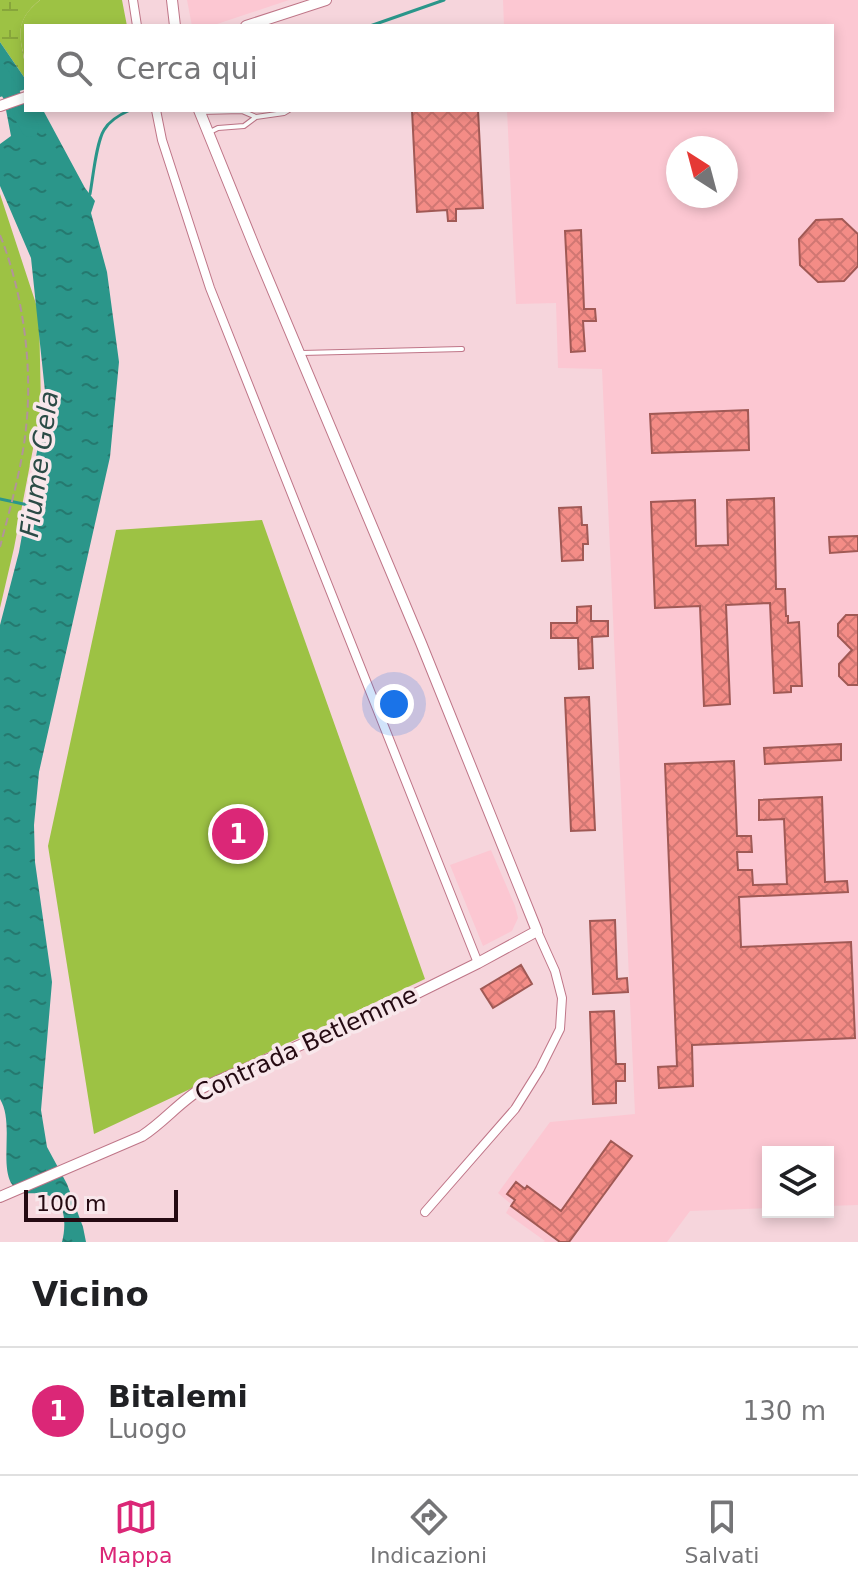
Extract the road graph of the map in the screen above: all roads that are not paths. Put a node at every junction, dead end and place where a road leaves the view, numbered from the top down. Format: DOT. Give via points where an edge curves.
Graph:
graph roads {
  1 [pos="133,0"];
  2 [pos="172,0"];
  3 [pos="326,0"];
  4 [pos="136,22"];
  5 [pos="175,24"];
  6 [pos="252,24"];
  7 [pos="24,98"];
  8 [pos="0,106"];
  9 [pos="156,112"];
  10 [pos="199,112"];
  11 [pos="244,112"];
  12 [pos="286,112"];
  13 [pos="256,117"];
  14 [pos="208,132"];
  15 [pos="462,349"];
  16 [pos="299,353"];
  17 [pos="537,931"];
  18 [pos="478,963"];
  19 [pos="0,1197"];
  20 [pos="425,1212"];
  1 -- 4 [label="street"];
  2 -- 5 [label="street"];
  3 -- 6 [label="street"];
  7 -- 8 [label="street"];
  9 -- 18 [label="street" via="210,288"];
  10 -- 14 [label="street"];
  11 -- 13 [label="lane"];
  12 -- 13 [label="lane"];
  13 -- 14 [label="lane" via="244,126"];
  14 -- 16 [label="street"];
  15 -- 16 [label="lane"];
  16 -- 17 [label="street"];
  17 -- 18 [label="street, Contrada Betlemme"];
  17 -- 20 [label="street" via="562,998 560,1029 515,1109"];
  18 -- 19 [label="street, Contrada Betlemme" via="204,1087 142,1136"];
}
